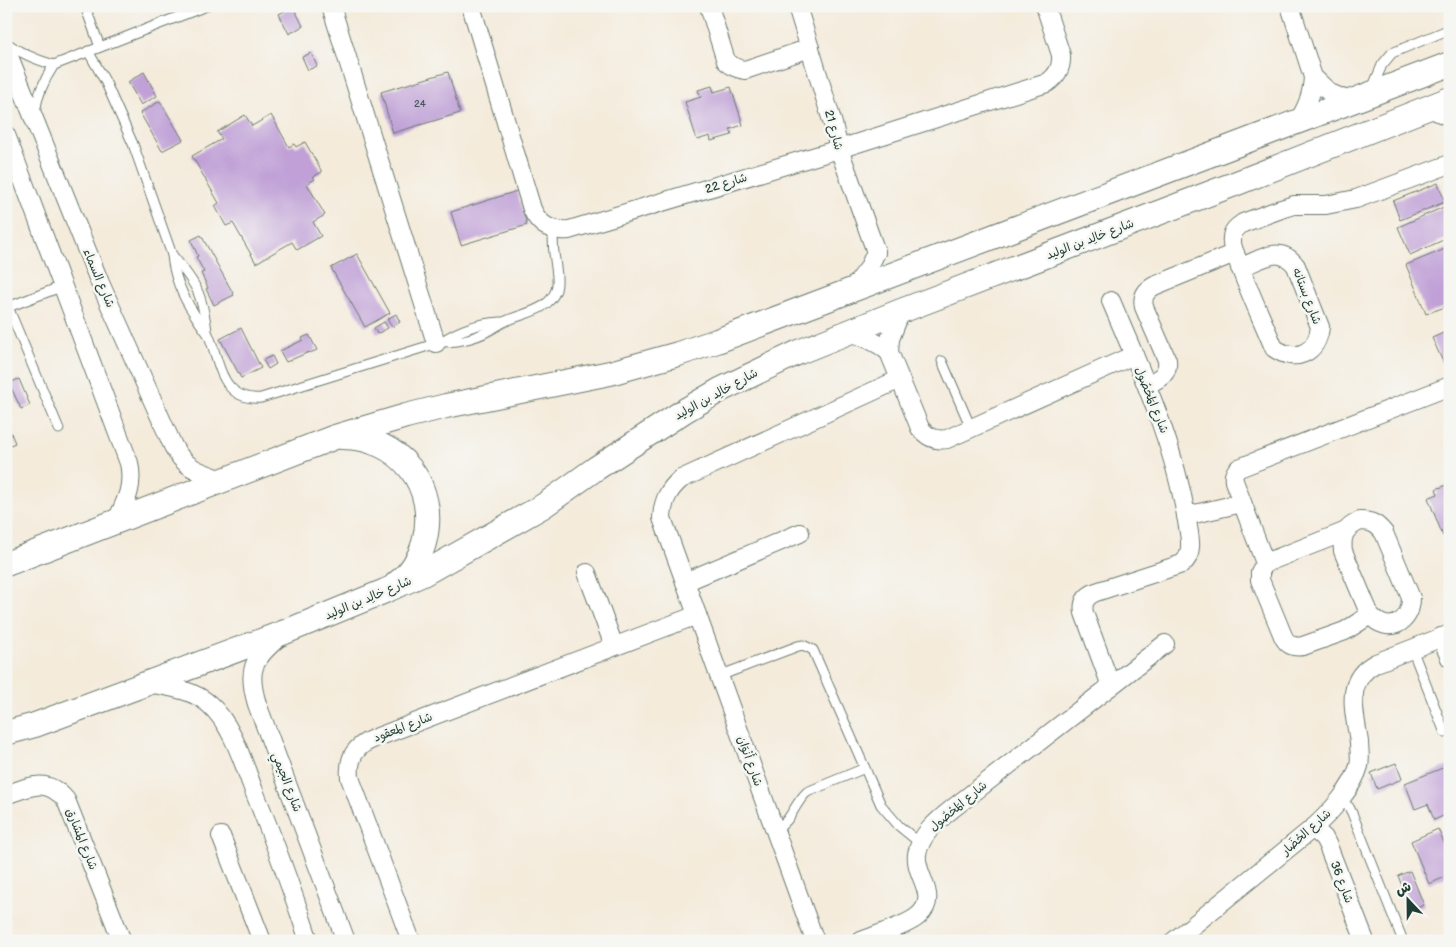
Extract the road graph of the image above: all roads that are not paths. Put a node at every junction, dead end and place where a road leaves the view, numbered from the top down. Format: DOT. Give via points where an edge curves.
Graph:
graph roads {
  1 [pos="85,6"];
  2 [pos="206,6"];
  3 [pos="331,6"];
  4 [pos="472,6"];
  5 [pos="709,6"];
  6 [pos="797,6"];
  7 [pos="1046,6"];
  8 [pos="1290,6"];
  9 [pos="1450,29"];
  10 [pos="6,43"];
  11 [pos="100,46"];
  12 [pos="810,48"];
  13 [pos="6,49"];
  14 [pos="88,51"];
  15 [pos="1450,64"];
  16 [pos="54,65"];
  17 [pos="1313,77"];
  18 [pos="1360,99"];
  19 [pos="1443,108"];
  20 [pos="34,120"];
  21 [pos="1297,123"];
  22 [pos="6,135"];
  23 [pos="838,149"];
  24 [pos="1450,164"];
  25 [pos="553,230"];
  26 [pos="876,252"];
  27 [pos="172,255"];
  28 [pos="1238,260"];
  29 [pos="912,268"];
  30 [pos="63,286"];
  31 [pos="852,290"];
  32 [pos="1111,301"];
  33 [pos="7,304"];
  34 [pos="901,311"];
  35 [pos="848,332"];
  36 [pos="208,334"];
  37 [pos="438,342"];
  38 [pos="889,352"];
  39 [pos="1134,355"];
  40 [pos="942,361"];
  41 [pos="900,379"];
  42 [pos="1147,385"];
  43 [pos="1450,386"];
  44 [pos="971,428"];
  45 [pos="59,429"];
  46 [pos="335,437"];
  47 [pos="223,480"];
  48 [pos="1242,503"];
  49 [pos="1186,516"];
  50 [pos="116,522"];
  51 [pos="1344,532"];
  52 [pos="800,533"];
  53 [pos="6,564"];
  54 [pos="1265,564"];
  55 [pos="587,573"];
  56 [pos="685,582"];
  57 [pos="385,592"];
  58 [pos="697,615"];
  59 [pos="1370,615"];
  60 [pos="1396,624"];
  61 [pos="285,632"];
  62 [pos="1446,636"];
  63 [pos="1165,644"];
  64 [pos="614,646"];
  65 [pos="1409,650"];
  66 [pos="1450,658"];
  67 [pos="719,676"];
  68 [pos="148,683"];
  69 [pos="1110,686"];
  70 [pos="6,718"];
  71 [pos="35,725"];
  72 [pos="6,732"];
  73 [pos="1445,733"];
  74 [pos="865,768"];
  75 [pos="6,795"];
  76 [pos="1339,800"];
  77 [pos="1314,828"];
  78 [pos="775,830"];
  79 [pos="221,836"];
  80 [pos="920,843"];
  81 [pos="122,941"];
  82 [pos="262,941"];
  83 [pos="309,941"];
  84 [pos="346,941"];
  85 [pos="411,941"];
  86 [pos="815,941"];
  87 [pos="861,941"];
  88 [pos="1174,941"];
  89 [pos="1365,941"];
  90 [pos="1403,941"];
  1 -- 11 [label="lane"];
  2 -- 11 [label="lane"];
  3 -- 37 [label="street"];
  4 -- 25 [label="street" via="532,209 540,222"];
  5 -- 12 [label="street" via="726,61 738,69 746,70"];
  6 -- 12 [label="street, شارع 21"];
  7 -- 23 [label="street, شارع 22" via="1061,56 1060,69 1052,80"];
  8 -- 17 [label="street"];
  9 -- 18 [label="lane" via="1388,56"];
  10 -- 16 [label="lane" via="21,53"];
  11 -- 14 [label="lane"];
  12 -- 23 [label="street, شارع 21" via="834,124"];
  13 -- 20 [label="street, شارع السماء"];
  14 -- 16 [label="lane"];
  14 -- 27 [label="lane" via="134,144"];
  15 -- 18 [label="street"];
  16 -- 20 [label="lane" via="38,96"];
  17 -- 18 [label="street" via="1330,93"];
  17 -- 21 [label="street" via="1309,101"];
  18 -- 21 [label="street"];
  19 -- 34 [label="street, شارع خالِد بن الوليد"];
  20 -- 47 [label="street, شارع السماء" via="100,283 172,446 192,468"];
  21 -- 29 [label="street"];
  22 -- 30 [label="street"];
  23 -- 25 [label="street, شارع 22" via="569,230"];
  23 -- 26 [label="street, شارع 21"];
  24 -- 28 [label="street, شارع بستانه" via="1356,200 1294,205 1243,223 1232,238"];
  25 -- 37 [label="lane" via="558,279 556,292 548,302 474,338"];
  26 -- 29 [label="street" via="889,261"];
  26 -- 31 [label="street"];
  27 -- 36 [label="lane" via="180,290"];
  27 -- 36 [label="lane" via="198,289"];
  28 -- 28 [label="street, شارع بستانه" via="1277,254 1291,259 1320,327 1319,337 1308,352 1290,356 1274,348"];
  28 -- 42 [label="street" via="1154,286 1146,293 1144,308 1168,366 1164,376"];
  29 -- 31 [label="street"];
  30 -- 33 [label="lane"];
  30 -- 50 [label="street" via="129,463 131,486"];
  31 -- 46 [label="street" via="725,338 639,365 430,410"];
  32 -- 39 [label="street"];
  33 -- 45 [label="lane"];
  34 -- 35 [label="street, شارع خالِد بن الوليد"];
  34 -- 38 [label="street" via="890,338"];
  35 -- 38 [label="street" via="869,338"];
  35 -- 57 [label="street, شارع خالِد بن الوليد" via="720,390 645,435 543,506"];
  36 -- 37 [label="lane" via="227,382 236,392 255,399"];
  38 -- 41 [label="street, شارع المَحْصُول"];
  39 -- 42 [label="street, شارع المَحْصُول"];
  39 -- 44 [label="street, شارع المَحْصُول"];
  40 -- 44 [label="lane"];
  41 -- 44 [label="street, شارع المَحْصُول" via="920,428 929,437 941,440"];
  41 -- 56 [label="street, شارع أَنْوَان" via="681,479 672,486 666,496 662,518"];
  42 -- 49 [label="street, شارع المَحْصُول" via="1170,448"];
  43 -- 48 [label="street" via="1239,468 1234,477"];
  46 -- 47 [label="street"];
  46 -- 57 [label="street" via="373,441 390,449 405,461 424,494 428,512 422,549 413,566"];
  47 -- 50 [label="street"];
  48 -- 49 [label="street"];
  48 -- 54 [label="street"];
  49 -- 69 [label="street, شارع المَحْصُول" via="1190,553 1186,561 1090,594 1085,599 1084,613"];
  50 -- 53 [label="street"];
  51 -- 54 [label="street"];
  51 -- 59 [label="street" via="1343,551"];
  51 -- 60 [label="street" via="1360,521 1370,521 1384,533 1412,598 1406,618"];
  52 -- 56 [label="street"];
  54 -- 59 [label="street" via="1260,580 1282,636 1292,646 1304,646 1345,631"];
  55 -- 64 [label="street"];
  56 -- 58 [label="street, شارع أَنْوَان"];
  57 -- 61 [label="street, شارع خالِد بن الوليد"];
  58 -- 64 [label="street, شارع المعقود"];
  58 -- 67 [label="street, شارع أَنْوَان"];
  59 -- 60 [label="street" via="1387,626"];
  60 -- 65 [label="street"];
  61 -- 68 [label="street, شارع خالِد بن الوليد"];
  61 -- 84 [label="street, شارع الجيمي" via="258,658 252,684"];
  62 -- 65 [label="street, شارع الحْضَار"];
  62 -- 66 [label="street"];
  63 -- 69 [label="street, شارع المَحْصُول"];
  64 -- 85 [label="street, شارع المعقود" via="365,742 357,749 350,763 350,778"];
  65 -- 73 [label="lane"];
  65 -- 76 [label="street, شارع الحْضَار" via="1369,667 1358,679 1352,695 1359,766"];
  67 -- 74 [label="lane" via="798,646 808,646 816,655"];
  67 -- 78 [label="street, شارع أَنْوَان"];
  68 -- 71 [label="street, شارع خالِد بن الوليد"];
  68 -- 83 [label="street" via="190,692 207,703 222,719 245,767"];
  69 -- 80 [label="street, شارع المَحْصُول" via="946,813"];
  70 -- 71 [label="street"];
  71 -- 72 [label="street, شارع خالِد بن الوليد"];
  74 -- 78 [label="lane" via="807,792 787,822"];
  74 -- 80 [label="lane" via="886,812"];
  75 -- 81 [label="street, شارع المشارق" via="39,784 59,792 66,800"];
  76 -- 77 [label="street, شارع الحْضَار"];
  76 -- 90 [label="lane" via="1352,813"];
  77 -- 88 [label="street, شارع الحْضَار"];
  77 -- 89 [label="street, شارع 36" via="1328,846"];
  78 -- 86 [label="street, شارع أَنْوَان"];
  79 -- 82 [label="street"];
  80 -- 87 [label="street, شارع المَحْصُول" via="916,861 928,896 923,910 911,920"];
}
